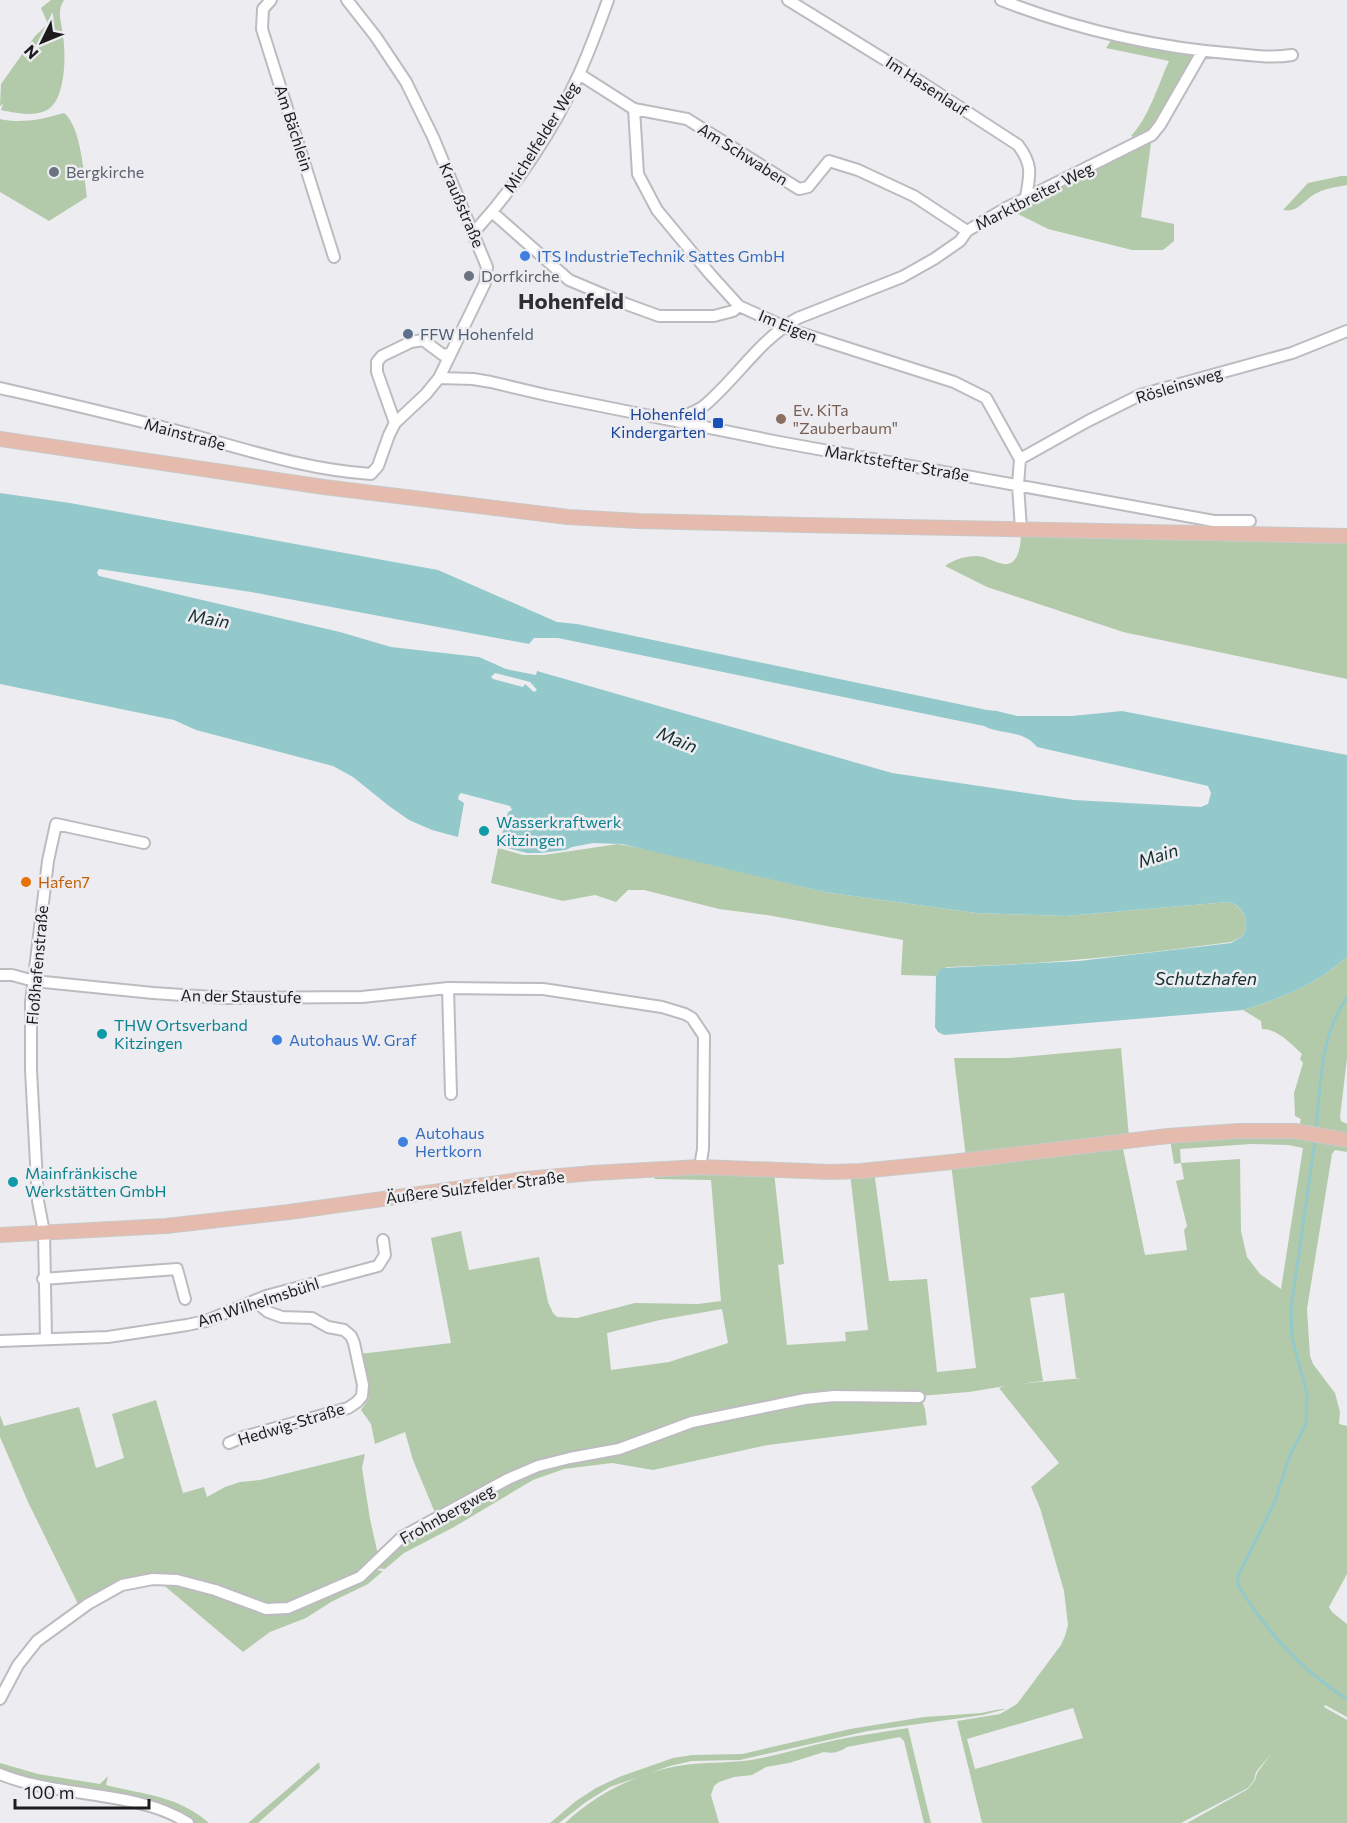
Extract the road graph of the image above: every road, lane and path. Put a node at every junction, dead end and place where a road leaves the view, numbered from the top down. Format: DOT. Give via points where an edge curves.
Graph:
graph roads {
  1 [pos="271,0"];
  2 [pos="347,0"];
  3 [pos="608,0"];
  4 [pos="788,0"];
  5 [pos="1001,0"];
  6 [pos="1202,52"];
  7 [pos="1292,55"];
  8 [pos="579,74"];
  9 [pos="634,109"];
  10 [pos="1026,197"];
  11 [pos="492,212"];
  12 [pos="967,231"];
  13 [pos="474,232"];
  14 [pos="334,257"];
  15 [pos="739,306"];
  16 [pos="784,326"];
  17 [pos="1347,331"];
  18 [pos="449,354"];
  19 [pos="439,378"];
  20 [pos="0,388"];
  21 [pos="676,421"];
  22 [pos="395,423"];
  23 [pos="0,439"];
  24 [pos="1020,459"];
  25 [pos="371,474"];
  26 [pos="1018,484"];
  27 [pos="1250,521"];
  28 [pos="1021,529"];
  29 [pos="1347,536"];
  30 [pos="144,843"];
  31 [pos="0,975"];
  32 [pos="34,981"];
  33 [pos="448,988"];
  34 [pos="450,1094"];
  35 [pos="1347,1140"];
  36 [pos="700,1167"];
  37 [pos="44,1232"];
  38 [pos="0,1235"];
  39 [pos="383,1240"];
  40 [pos="44,1279"];
  41 [pos="186,1299"];
  42 [pos="255,1301"];
  43 [pos="46,1338"];
  44 [pos="0,1341"];
  45 [pos="920,1396"];
  46 [pos="229,1443"];
  47 [pos="0,1699"];
  48 [pos="0,1774"];
  49 [pos="188,1823"];
  1 -- 14 [label="street, Am Bächlein" via="263,9 262,29"];
  2 -- 13 [label="street, Kraußstraße" via="406,82"];
  3 -- 8 [label="street, Michelfelder Weg"];
  4 -- 10 [label="street, Im Hasenlauf" via="1018,146 1028,158"];
  5 -- 6 [label="street" via="1094,29"];
  6 -- 7 [label="street"];
  6 -- 10 [label="street, Marktbreiter Weg" via="1152,135"];
  8 -- 9 [label="street"];
  8 -- 11 [label="street, Michelfelder Weg" via="555,119"];
  9 -- 12 [label="street, Am Schwaben" via="687,119 799,189 808,187 829,161 858,170 914,196"];
  9 -- 15 [label="street, Im Eigen" via="638,174 657,210"];
  10 -- 12 [label="street, Marktbreiter Weg"];
  11 -- 13 [label="street, Michelfelder Weg"];
  11 -- 15 [label="street" via="569,280 626,304 659,316 714,316"];
  12 -- 16 [label="street, Marktbreiter Weg" via="934,260 902,277"];
  13 -- 18 [label="street, Kraußstraße" via="487,267 485,283"];
  15 -- 16 [label="street, Im Eigen"];
  16 -- 21 [label="street, Marktbreiter Weg" via="704,407"];
  16 -- 24 [label="street, Im Eigen" via="954,382 986,398"];
  17 -- 24 [label="street, Rösleinsweg" via="1293,353 1140,395"];
  18 -- 19 [label="street, Kraußstraße"];
  18 -- 22 [label="street" via="423,340 411,342 377,362"];
  19 -- 21 [label="street, Marktstefter Straße" via="491,382"];
  19 -- 22 [label="street, Kraußstraße"];
  20 -- 25 [label="street, Mainstraße" via="281,460"];
  21 -- 26 [label="street, Marktstefter Straße"];
  22 -- 25 [label="street, Kraußstraße"];
  23 -- 28 [label="main road" via="324,487 568,517"];
  24 -- 26 [label="street"];
  26 -- 27 [label="street, Marktstefter Straße" via="1214,520"];
  26 -- 28 [label="street"];
  28 -- 29 [label="main road"];
  30 -- 32 [label="street, Floßhafenstraße" via="56,824"];
  31 -- 32 [label="street, An der Staustufe"];
  32 -- 33 [label="street, An der Staustufe" via="227,998 362,997"];
  32 -- 37 [label="street, Floßhafenstraße" via="32,1070 38,1201"];
  33 -- 34 [label="street"];
  33 -- 36 [label="street, An der Staustufe" via="543,989 589,994 662,1006 692,1018 701,1029 705,1045 704,1149"];
  35 -- 36 [label="main road, Äußere Sulzfelder Straße" via="1295,1131 1238,1131 831,1172"];
  36 -- 37 [label="main road, Äußere Sulzfelder Straße" via="526,1179 166,1226"];
  37 -- 38 [label="main road, Äußere Sulzfelder Straße"];
  37 -- 40 [label="street, Floßhafenstraße"];
  39 -- 42 [label="street, Am Wilhelmsbühl" via="385,1255 378,1266"];
  40 -- 41 [label="street" via="177,1269"];
  40 -- 43 [label="street, Floßhafenstraße"];
  42 -- 43 [label="street, Am Wilhelmsbühl" via="187,1325 108,1337"];
  42 -- 46 [label="street, Hedwig-Straße" via="268,1312 282,1317 312,1318 351,1336 362,1396 348,1408"];
  43 -- 44 [label="street, Am Wilhelmsbühl"];
  45 -- 47 [label="street, Frohnbergweg" via="806,1399 692,1422 619,1449 538,1466 402,1537 360,1577 288,1608 266,1609 177,1580 153,1579 122,1585 37,1641 18,1665"];
  48 -- 49 [label="street" via="40,1786 141,1804 164,1810"];
}
